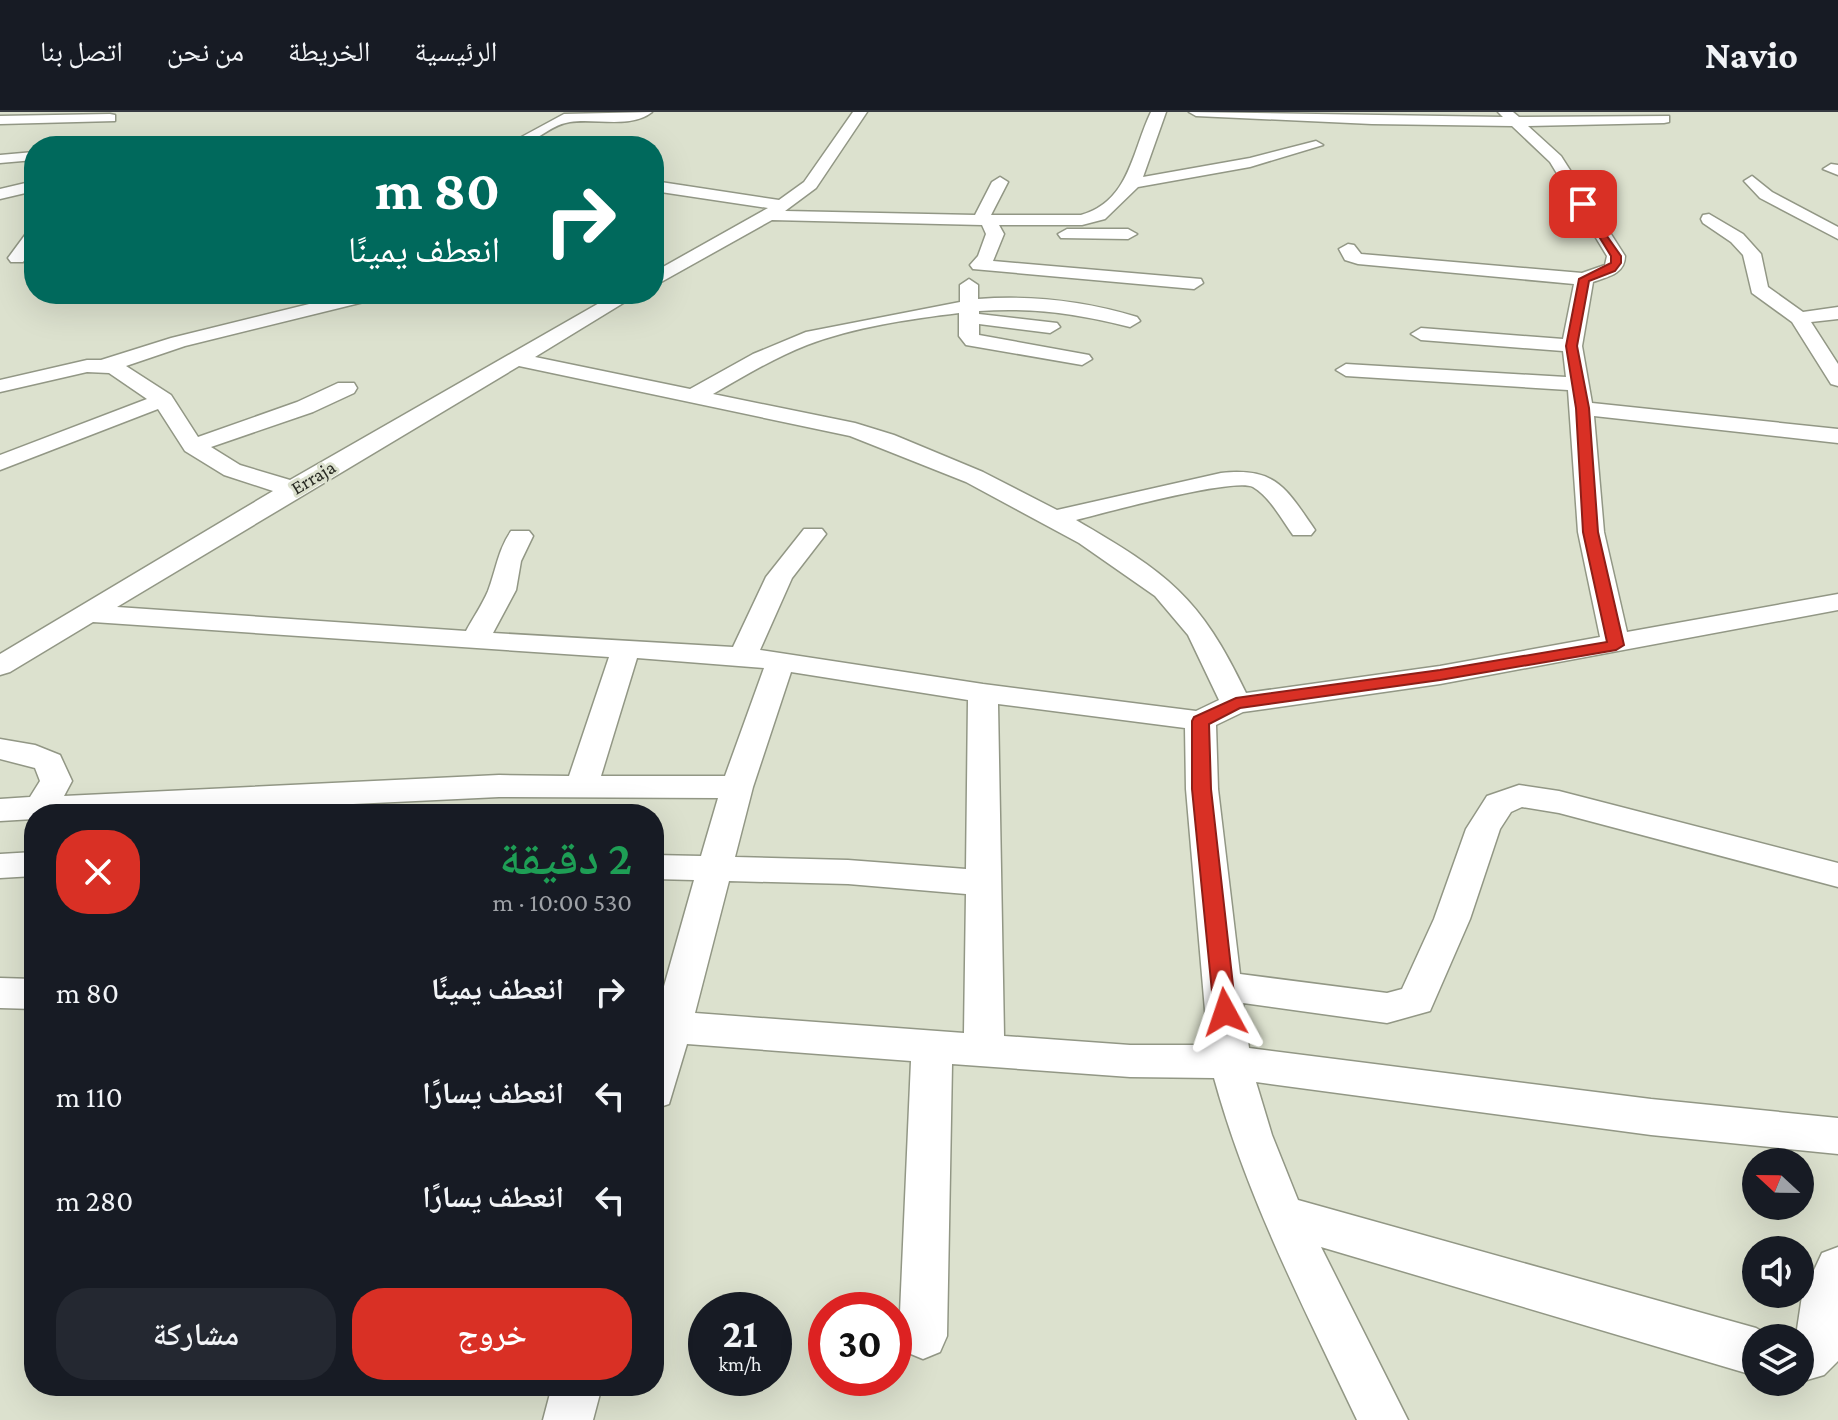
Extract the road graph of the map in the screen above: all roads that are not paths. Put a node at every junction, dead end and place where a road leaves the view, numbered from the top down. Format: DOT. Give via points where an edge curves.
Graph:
graph roads {
  1 [pos="645,112"];
  2 [pos="860,112"];
  3 [pos="1159,112"];
  4 [pos="1196,112"];
  5 [pos="1513,118"];
  6 [pos="1664,119"];
  7 [pos="0,120"];
  8 [pos="110,121"];
  9 [pos="531,136"];
  10 [pos="1316,145"];
  11 [pos="24,157"];
  12 [pos="0,159"];
  13 [pos="1752,181"];
  14 [pos="1000,182"];
  15 [pos="1133,183"];
  16 [pos="24,188"];
  17 [pos="664,188"];
  18 [pos="0,194"];
  19 [pos="777,210"];
  20 [pos="1709,219"];
  21 [pos="988,224"];
  22 [pos="1128,234"];
  23 [pos="1838,234"];
  24 [pos="24,244"];
  25 [pos="1348,249"];
  26 [pos="17,258"];
  27 [pos="979,265"];
  28 [pos="664,274"];
  29 [pos="1584,279"];
  30 [pos="1194,283"];
  31 [pos="332,304"];
  32 [pos="611,304"];
  33 [pos="969,311"];
  34 [pos="1838,313"];
  35 [pos="1799,318"];
  36 [pos="1130,321"];
  37 [pos="1050,327"];
  38 [pos="1421,334"];
  39 [pos="1572,346"];
  40 [pos="514,359"];
  41 [pos="1082,359"];
  42 [pos="107,365"];
  43 [pos="1346,370"];
  44 [pos="1838,380"];
  45 [pos="1577,384"];
  46 [pos="0,386"];
  47 [pos="346,388"];
  48 [pos="694,396"];
  49 [pos="163,400"];
  50 [pos="1582,408"];
  51 [pos="1838,436"];
  52 [pos="193,446"];
  53 [pos="0,463"];
  54 [pos="293,489"];
  55 [pos="1054,518"];
  56 [pos="1302,530"];
  57 [pos="813,534"];
  58 [pos="520,536"];
  59 [pos="1838,602"];
  60 [pos="87,613"];
  61 [pos="475,640"];
  62 [pos="1616,645"];
  63 [pos="626,648"];
  64 [pos="743,656"];
  65 [pos="781,660"];
  66 [pos="0,666"];
  67 [pos="983,693"];
  68 [pos="1218,712"];
  69 [pos="0,749"];
  70 [pos="582,784"];
  71 [pos="737,787"];
  72 [pos="386,802"];
  73 [pos="42,804"];
  74 [pos="271,804"];
  75 [pos="24,809"];
  76 [pos="0,810"];
  77 [pos="24,865"];
  78 [pos="0,866"];
  79 [pos="664,867"];
  80 [pos="715,867"];
  81 [pos="1838,875"];
  82 [pos="984,883"];
  83 [pos="1223,986"];
  84 [pos="0,993"];
  85 [pos="24,994"];
  86 [pos="664,1021"];
  87 [pos="664,1027"];
  88 [pos="932,1044"];
  89 [pos="984,1048"];
  90 [pos="1230,1062"];
  91 [pos="1838,1136"];
  92 [pos="1282,1215"];
  93 [pos="1838,1268"];
  94 [pos="923,1336"];
  95 [pos="1742,1348"];
  96 [pos="1814,1353"];
  97 [pos="574,1396"];
  98 [pos="568,1420"];
  99 [pos="1383,1420"];
  1 -- 9 [label="street" via="564,118"];
  2 -- 19 [label="street" via="810,185"];
  3 -- 15 [label="street"];
  4 -- 5 [label="street" via="1347,121"];
  5 -- 6 [label="street"];
  5 -- 29 [label="street" via="1556,159 1616,256 1611,269"];
  7 -- 8 [label="street"];
  10 -- 15 [label="street"];
  11 -- 12 [label="street"];
  13 -- 23 [label="street" via="1766,195"];
  14 -- 21 [label="street"];
  15 -- 21 [label="street" via="1093,218"];
  16 -- 18 [label="street"];
  17 -- 19 [label="street"];
  19 -- 21 [label="street"];
  19 -- 28 [label="street"];
  20 -- 35 [label="street" via="1752,254 1759,289"];
  21 -- 22 [label="street"];
  21 -- 27 [label="street" via="986,258"];
  24 -- 26 [label="street"];
  25 -- 29 [label="street" via="1358,259"];
  27 -- 30 [label="street"];
  27 -- 33 [label="street" via="969,286"];
  29 -- 39 [label="street"];
  31 -- 42 [label="street"];
  32 -- 40 [label="street, Erraja"];
  33 -- 36 [label="street" via="1011,301 1083,307"];
  33 -- 37 [label="street"];
  33 -- 41 [label="street" via="969,336 980,344"];
  33 -- 48 [label="street" via="826,331"];
  34 -- 35 [label="street"];
  35 -- 44 [label="street"];
  38 -- 39 [label="street"];
  39 -- 45 [label="street"];
  40 -- 48 [label="street"];
  40 -- 54 [label="street, Erraja"];
  42 -- 46 [label="street"];
  42 -- 49 [label="street"];
  43 -- 45 [label="street"];
  45 -- 50 [label="street"];
  47 -- 52 [label="street"];
  48 -- 55 [label="street" via="900,443"];
  49 -- 52 [label="street"];
  49 -- 53 [label="street"];
  50 -- 51 [label="street"];
  50 -- 62 [label="street" via="1591,532"];
  52 -- 54 [label="street" via="232,470"];
  54 -- 60 [label="street, Erraja"];
  55 -- 56 [label="street" via="1250,477 1263,483"];
  55 -- 68 [label="street" via="1174,599 1205,641"];
  57 -- 64 [label="street" via="779,577"];
  58 -- 61 [label="street" via="502,590"];
  59 -- 62 [label="street"];
  60 -- 61 [label="street"];
  60 -- 66 [label="street, Erraja"];
  61 -- 63 [label="street"];
  62 -- 68 [label="street"];
  63 -- 64 [label="street"];
  63 -- 70 [label="street"];
  64 -- 65 [label="street"];
  65 -- 67 [label="street"];
  65 -- 71 [label="street"];
  67 -- 68 [label="street"];
  67 -- 82 [label="street"];
  68 -- 83 [label="street" via="1202,789"];
  69 -- 73 [label="street" via="49,762 56,781"];
  70 -- 71 [label="street"];
  70 -- 72 [label="street"];
  71 -- 80 [label="street"];
  72 -- 74 [label="street"];
  75 -- 76 [label="street"];
  77 -- 78 [label="street"];
  79 -- 80 [label="street"];
  80 -- 82 [label="street"];
  80 -- 86 [label="street"];
  81 -- 83 [label="street" via="1519,796 1499,804 1483,829 1416,1000 1387,1008"];
  82 -- 89 [label="street"];
  83 -- 90 [label="street"];
  84 -- 85 [label="street"];
  87 -- 88 [label="street"];
  88 -- 89 [label="street"];
  88 -- 94 [label="street"];
  89 -- 90 [label="street" via="1130,1061"];
  90 -- 91 [label="street"];
  90 -- 92 [label="street"];
  92 -- 95 [label="street"];
  92 -- 99 [label="street"];
  93 -- 96 [label="street" via="1832,1274 1819,1349"];
  97 -- 98 [label="street"];
}
